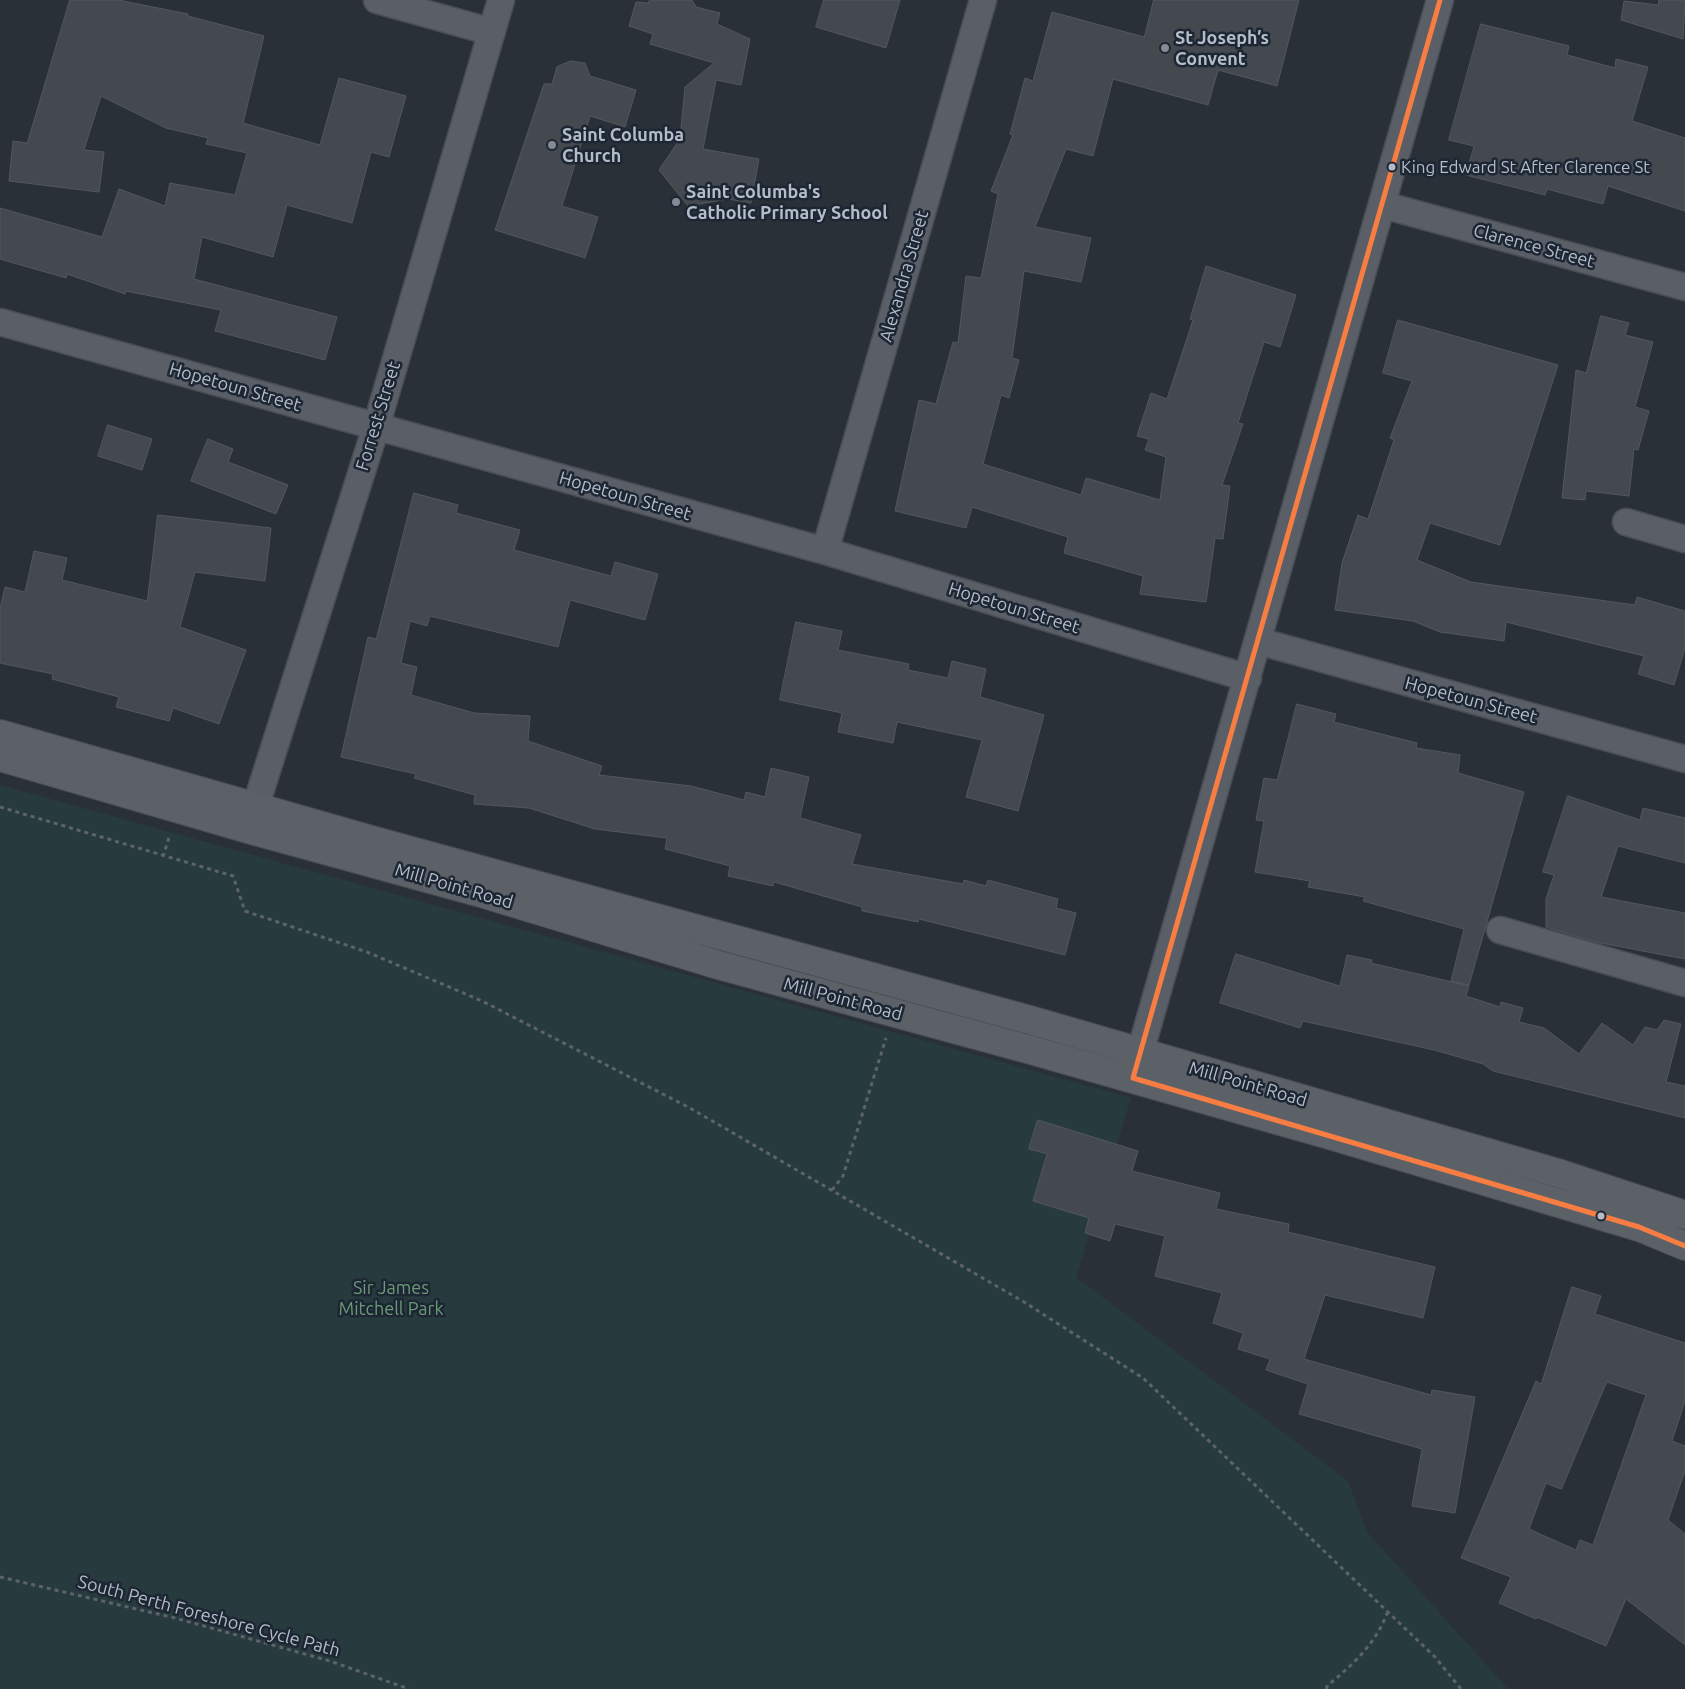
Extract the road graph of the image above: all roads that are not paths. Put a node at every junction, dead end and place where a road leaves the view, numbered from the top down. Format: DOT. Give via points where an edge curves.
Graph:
graph roads {
  1 [pos="377,0"];
  2 [pos="501,0"];
  3 [pos="983,0"];
  4 [pos="1440,0"];
  5 [pos="492,32"];
  6 [pos="1383,205"];
  7 [pos="1685,287"];
  8 [pos="0,322"];
  9 [pos="376,427"];
  10 [pos="1626,522"];
  11 [pos="1685,539"];
  12 [pos="825,551"];
  13 [pos="1258,641"];
  14 [pos="1248,678"];
  15 [pos="0,734"];
  16 [pos="0,757"];
  17 [pos="1685,759"];
  18 [pos="252,818"];
  19 [pos="1500,930"];
  20 [pos="1685,983"];
  21 [pos="1136,1066"];
  22 [pos="1685,1215"];
  23 [pos="1685,1246"];
  1 -- 5 [label="street"];
  2 -- 5 [label="street, Forrest Street"];
  3 -- 12 [label="street, Alexandra Street"];
  4 -- 6 [label="street"];
  5 -- 9 [label="street, Forrest Street"];
  6 -- 7 [label="street, Clarence Street"];
  6 -- 13 [label="street" via="1267,600"];
  8 -- 9 [label="street, Hopetoun Street"];
  9 -- 12 [label="street, Hopetoun Street"];
  9 -- 18 [label="street, Forrest Street"];
  10 -- 11 [label="street"];
  12 -- 14 [label="street, Hopetoun Street"];
  13 -- 14 [label="street"];
  13 -- 17 [label="street, Hopetoun Street"];
  14 -- 21 [label="street"];
  15 -- 18 [label="main road, Mill Point Road"];
  16 -- 18 [label="main road, Mill Point Road"];
  18 -- 21 [label="main road, Mill Point Road" via="481,893 715,964"];
  19 -- 20 [label="street"];
  21 -- 22 [label="main road, Mill Point Road" via="1552,1171"];
  21 -- 23 [label="main road, Mill Point Road" via="1621,1221"];
}
